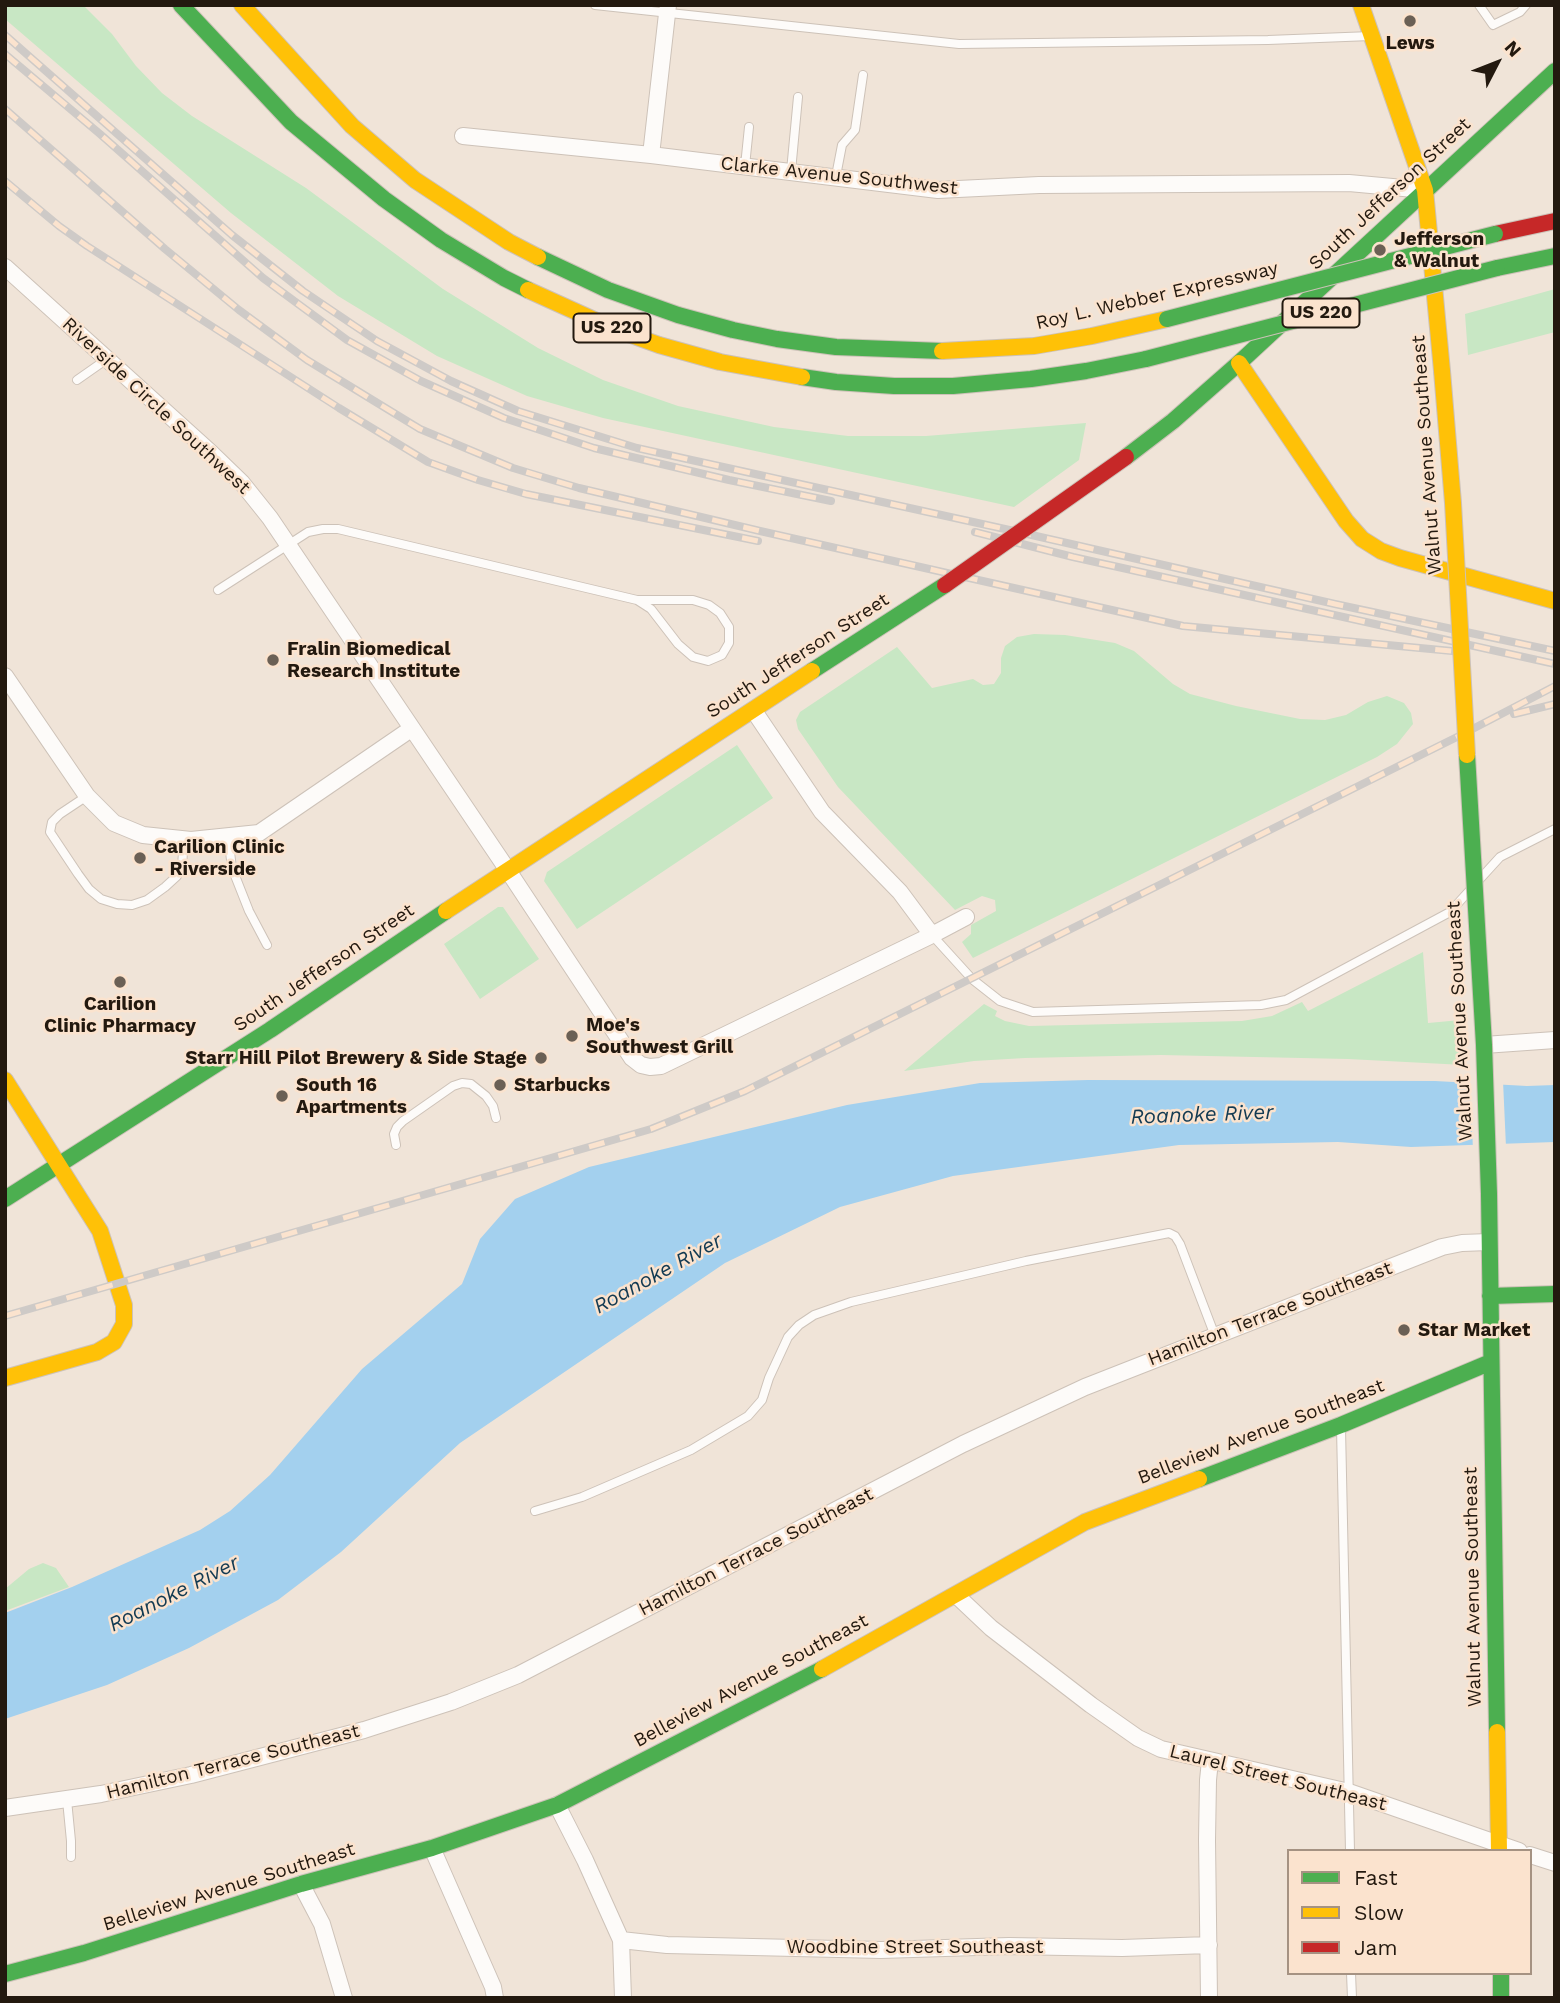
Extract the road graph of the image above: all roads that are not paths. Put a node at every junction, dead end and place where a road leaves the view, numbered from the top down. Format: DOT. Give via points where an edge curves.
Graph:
graph roads {
  1 [pos="181,5"];
  2 [pos="242,5"];
  3 [pos="596,5"];
  4 [pos="1361,5"];
  5 [pos="1479,5"];
  6 [pos="1526,5"];
  7 [pos="668,9"];
  8 [pos="1372,36"];
  9 [pos="1555,71"];
  10 [pos="863,75"];
  11 [pos="798,97"];
  12 [pos="749,127"];
  13 [pos="463,136"];
  14 [pos="651,155"];
  15 [pos="745,166"];
  16 [pos="791,171"];
  17 [pos="836,176"];
  18 [pos="1425,190"];
  19 [pos="1555,221"];
  20 [pos="1555,256"];
  21 [pos="5,267"];
  22 [pos="107,359"];
  23 [pos="1239,363"];
  24 [pos="77,380"];
  25 [pos="288,545"];
  26 [pos="218,590"];
  27 [pos="637,600"];
  28 [pos="1555,601"];
  29 [pos="5,677"];
  30 [pos="754,711"];
  31 [pos="411,729"];
  32 [pos="87,796"];
  33 [pos="1555,829"];
  34 [pos="229,836"];
  35 [pos="184,839"];
  36 [pos="507,869"];
  37 [pos="966,917"];
  38 [pos="932,935"];
  39 [pos="267,945"];
  40 [pos="1555,1040"];
  41 [pos="1484,1045"];
  42 [pos="5,1080"];
  43 [pos="496,1118"];
  44 [pos="396,1145"];
  45 [pos="60,1164"];
  46 [pos="6,1199"];
  47 [pos="1489,1242"];
  48 [pos="1555,1294"];
  49 [pos="1490,1296"];
  50 [pos="1215,1336"];
  51 [pos="1491,1362"];
  52 [pos="5,1378"];
  53 [pos="1341,1425"];
  54 [pos="535,1511"];
  55 [pos="956,1595"];
  56 [pos="1210,1761"];
  57 [pos="1349,1792"];
  58 [pos="66,1800"];
  59 [pos="557,1805"];
  60 [pos="5,1808"];
  61 [pos="1499,1847"];
  62 [pos="432,1848"];
  63 [pos="1350,1849"];
  64 [pos="1532,1856"];
  65 [pos="71,1857"];
  66 [pos="1555,1863"];
  67 [pos="302,1884"];
  68 [pos="621,1940"];
  69 [pos="1209,1945"];
  70 [pos="5,1974"];
  71 [pos="1351,1975"];
  72 [pos="1501,1975"];
  73 [pos="344,1998"];
  74 [pos="495,1998"];
  75 [pos="623,1998"];
  76 [pos="1209,1998"];
  77 [pos="1352,1998"];
  78 [pos="1501,1998"];
  1 -- 20 [label="main road, US 220, bridge" via="291,122 440,240 552,303 611,328 755,369 894,386 1031,379 1146,359"];
  2 -- 19 [label="main road, Roy L. Webber Expressway / US 220, bridge" via="352,127 415,180 509,242 608,290 677,315 777,339 907,352 1034,345 1167,319"];
  3 -- 7 [label="lane"];
  4 -- 8 [label="main road, Walnut Avenue Southeast"];
  5 -- 6 [label="lane" via="1493,25"];
  7 -- 8 [label="lane" via="959,44"];
  7 -- 14 [label="street"];
  8 -- 18 [label="main road, Walnut Avenue Southeast"];
  9 -- 18 [label="main road, South Jefferson Street"];
  10 -- 17 [label="lane" via="855,130 842,145"];
  11 -- 16 [label="lane"];
  12 -- 15 [label="lane"];
  13 -- 14 [label="street, Clarke Avenue Southwest"];
  14 -- 15 [label="street, Clarke Avenue Southwest"];
  15 -- 16 [label="street, Clarke Avenue Southwest"];
  16 -- 17 [label="street, Clarke Avenue Southwest"];
  17 -- 18 [label="street, Clarke Avenue Southwest" via="939,190 1349,183"];
  18 -- 23 [label="main road, South Jefferson Street"];
  18 -- 41 [label="main road, Walnut Avenue Southeast, bridge" via="1453,503"];
  21 -- 22 [label="street, Riverside Circle Southwest"];
  22 -- 24 [label="lane"];
  22 -- 25 [label="street, Riverside Circle Southwest" via="242,483"];
  23 -- 28 [label="main road" via="1362,539 1400,558"];
  23 -- 30 [label="main road, South Jefferson Street, bridge" via="1126,457 946,586"];
  25 -- 26 [label="lane"];
  25 -- 27 [label="lane" via="308,532 338,529"];
  25 -- 31 [label="street, Riverside Circle Southwest"];
  27 -- 27 [label="lane" via="651,609 693,657 708,661 722,654 729,643 729,627 709,605 693,600"];
  29 -- 32 [label="street"];
  30 -- 36 [label="main road, South Jefferson Street"];
  30 -- 38 [label="street" via="822,812 900,892"];
  31 -- 34 [label="street" via="259,833"];
  31 -- 36 [label="street, Riverside Circle Southwest"];
  32 -- 35 [label="street" via="114,823 143,835"];
  32 -- 35 [label="lane" via="60,814 50,832 101,900 132,905 165,887 182,866"];
  33 -- 38 [label="lane" via="1500,857 1450,912 1286,1000 1261,1005 1033,1012 1000,1001 972,979"];
  34 -- 35 [label="street"];
  34 -- 39 [label="lane" via="232,868"];
  36 -- 38 [label="street, Riverside Circle Southwest" via="632,1058 650,1067 661,1066"];
  36 -- 45 [label="main road, South Jefferson Street" via="270,1030"];
  37 -- 38 [label="street"];
  40 -- 41 [label="street"];
  41 -- 47 [label="main road, Walnut Avenue Southeast, bridge"];
  42 -- 45 [label="main road"];
  43 -- 44 [label="lane" via="486,1096 462,1083 403,1121 394,1134"];
  45 -- 46 [label="main road, South Jefferson Street"];
  45 -- 52 [label="main road" via="100,1231 124,1305 124,1324 114,1342 97,1352"];
  47 -- 49 [label="main road, Walnut Avenue Southeast"];
  47 -- 50 [label="street, Hamilton Terrace Southeast" via="1442,1247"];
  48 -- 49 [label="main road"];
  49 -- 51 [label="main road, Walnut Avenue Southeast"];
  50 -- 54 [label="lane" via="1180,1244 1169,1233 851,1302 799,1325 784,1347 762,1400 748,1416 691,1450 582,1497"];
  50 -- 58 [label="street, Hamilton Terrace Southeast" via="1085,1387 963,1444 518,1675 376,1727 191,1775"];
  51 -- 53 [label="main road, Belleview Avenue Southeast"];
  51 -- 61 [label="main road, Walnut Avenue Southeast"];
  53 -- 55 [label="main road, Belleview Avenue Southeast" via="1085,1522"];
  53 -- 57 [label="lane"];
  55 -- 56 [label="street, Laurel Street Southeast" via="991,1628 1138,1738 1175,1754"];
  55 -- 59 [label="main road, Belleview Avenue Southeast"];
  56 -- 57 [label="street, Laurel Street Southeast"];
  56 -- 69 [label="street"];
  57 -- 61 [label="street, Laurel Street Southeast"];
  57 -- 63 [label="lane"];
  58 -- 60 [label="street, Hamilton Terrace Southeast"];
  58 -- 65 [label="lane"];
  59 -- 62 [label="main road, Belleview Avenue Southeast"];
  59 -- 68 [label="street"];
  62 -- 67 [label="main road, Belleview Avenue Southeast"];
  62 -- 74 [label="street"];
  64 -- 66 [label="street"];
  67 -- 70 [label="main road, Belleview Avenue Southeast"];
  67 -- 73 [label="street" via="321,1924"];
  68 -- 69 [label="street, Woodbine Street Southeast" via="881,1950"];
  68 -- 75 [label="street"];
  69 -- 76 [label="street"];
  71 -- 77 [label="lane"];
  72 -- 78 [label="main road"];
}
